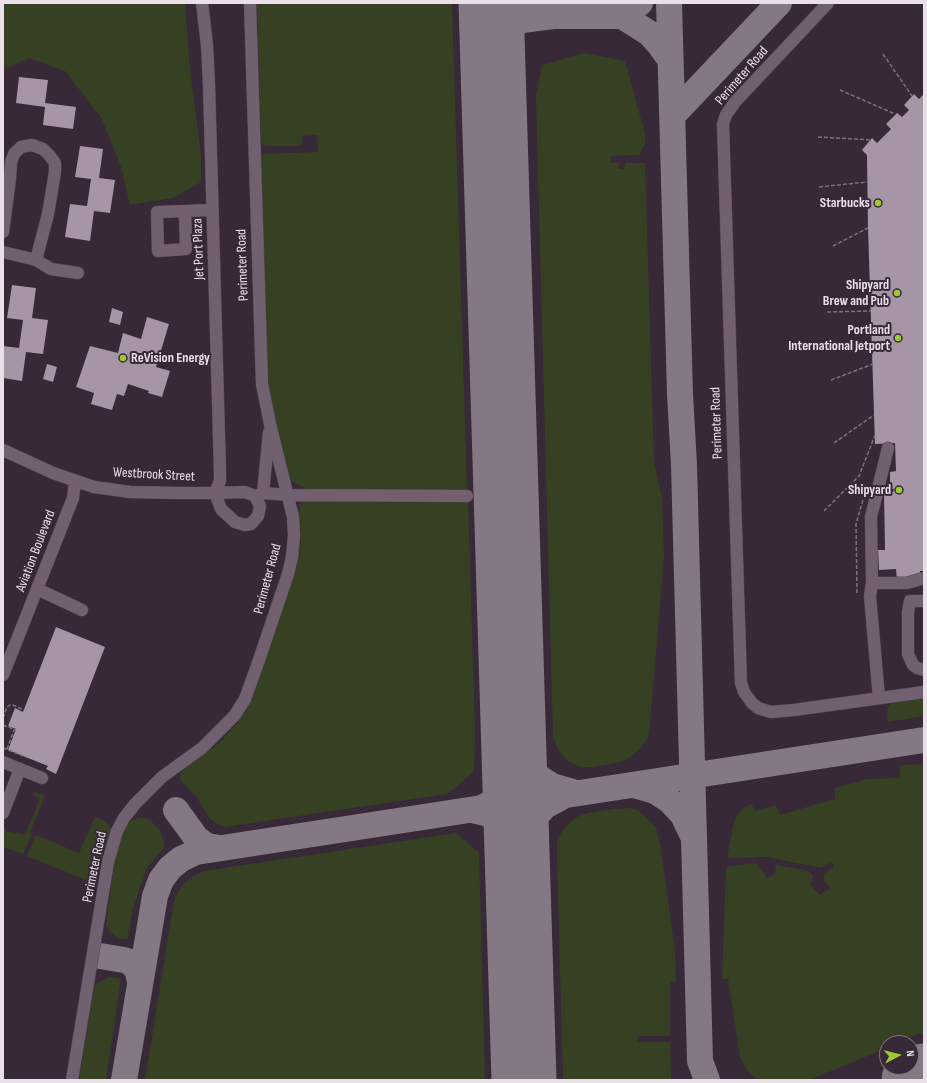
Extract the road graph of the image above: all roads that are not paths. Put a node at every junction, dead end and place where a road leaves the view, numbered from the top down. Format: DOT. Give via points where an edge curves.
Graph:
graph roads {
  1 [pos="202,3"];
  2 [pos="250,3"];
  3 [pos="828,3"];
  4 [pos="213,210"];
  5 [pos="185,211"];
  6 [pos="3,232"];
  7 [pos="3,252"];
  8 [pos="36,260"];
  9 [pos="78,273"];
  10 [pos="270,424"];
  11 [pos="888,448"];
  12 [pos="3,450"];
  13 [pos="76,481"];
  14 [pos="215,493"];
  15 [pos="259,495"];
  16 [pos="288,495"];
  17 [pos="467,496"];
  18 [pos="924,578"];
  19 [pos="872,583"];
  20 [pos="37,589"];
  21 [pos="924,600"];
  22 [pos="82,610"];
  23 [pos="924,670"];
  24 [pos="3,675"];
  25 [pos="924,692"];
  26 [pos="879,698"];
  27 [pos="3,762"];
  28 [pos="18,774"];
  29 [pos="42,778"];
  30 [pos="3,813"];
  31 [pos="72,1080"];
  1 -- 4 [label="street, Jet Port Plaza" via="207,45"];
  2 -- 10 [label="street, Perimeter Road" via="262,384"];
  3 -- 26 [label="street, Perimeter Road" via="735,102 723,124 741,683 752,703 771,712"];
  4 -- 5 [label="street"];
  4 -- 14 [label="street, Jet Port Plaza" via="220,472 220,481"];
  6 -- 8 [label="street" via="14,154 22,147 32,145 43,149 55,163 55,172 48,214"];
  7 -- 8 [label="street"];
  8 -- 9 [label="street" via="51,269"];
  10 -- 15 [label="street"];
  10 -- 16 [label="street, Perimeter Road"];
  11 -- 19 [label="street" via="871,517"];
  12 -- 13 [label="street, Westbrook Street"];
  13 -- 14 [label="street, Westbrook Street" via="94,487 130,492"];
  13 -- 20 [label="street, Aviation Boulevard" via="72,498"];
  14 -- 15 [label="street, Westbrook Street" via="245,492"];
  14 -- 15 [label="street" via="221,509 240,525 250,524 258,516"];
  15 -- 16 [label="street, Westbrook Street"];
  16 -- 17 [label="street, Westbrook Street"];
  16 -- 31 [label="street, Perimeter Road" via="293,517 292,557 245,699 235,715 202,748 162,778 135,804 117,831 108,862"];
  18 -- 19 [label="street" via="907,583"];
  19 -- 26 [label="street" via="870,596"];
  20 -- 22 [label="street"];
  20 -- 24 [label="street, Aviation Boulevard"];
  21 -- 23 [label="street" via="910,601 908,654 913,665"];
  25 -- 26 [label="street, Perimeter Road"];
  27 -- 29 [label="street"];
  28 -- 30 [label="street"];
}
